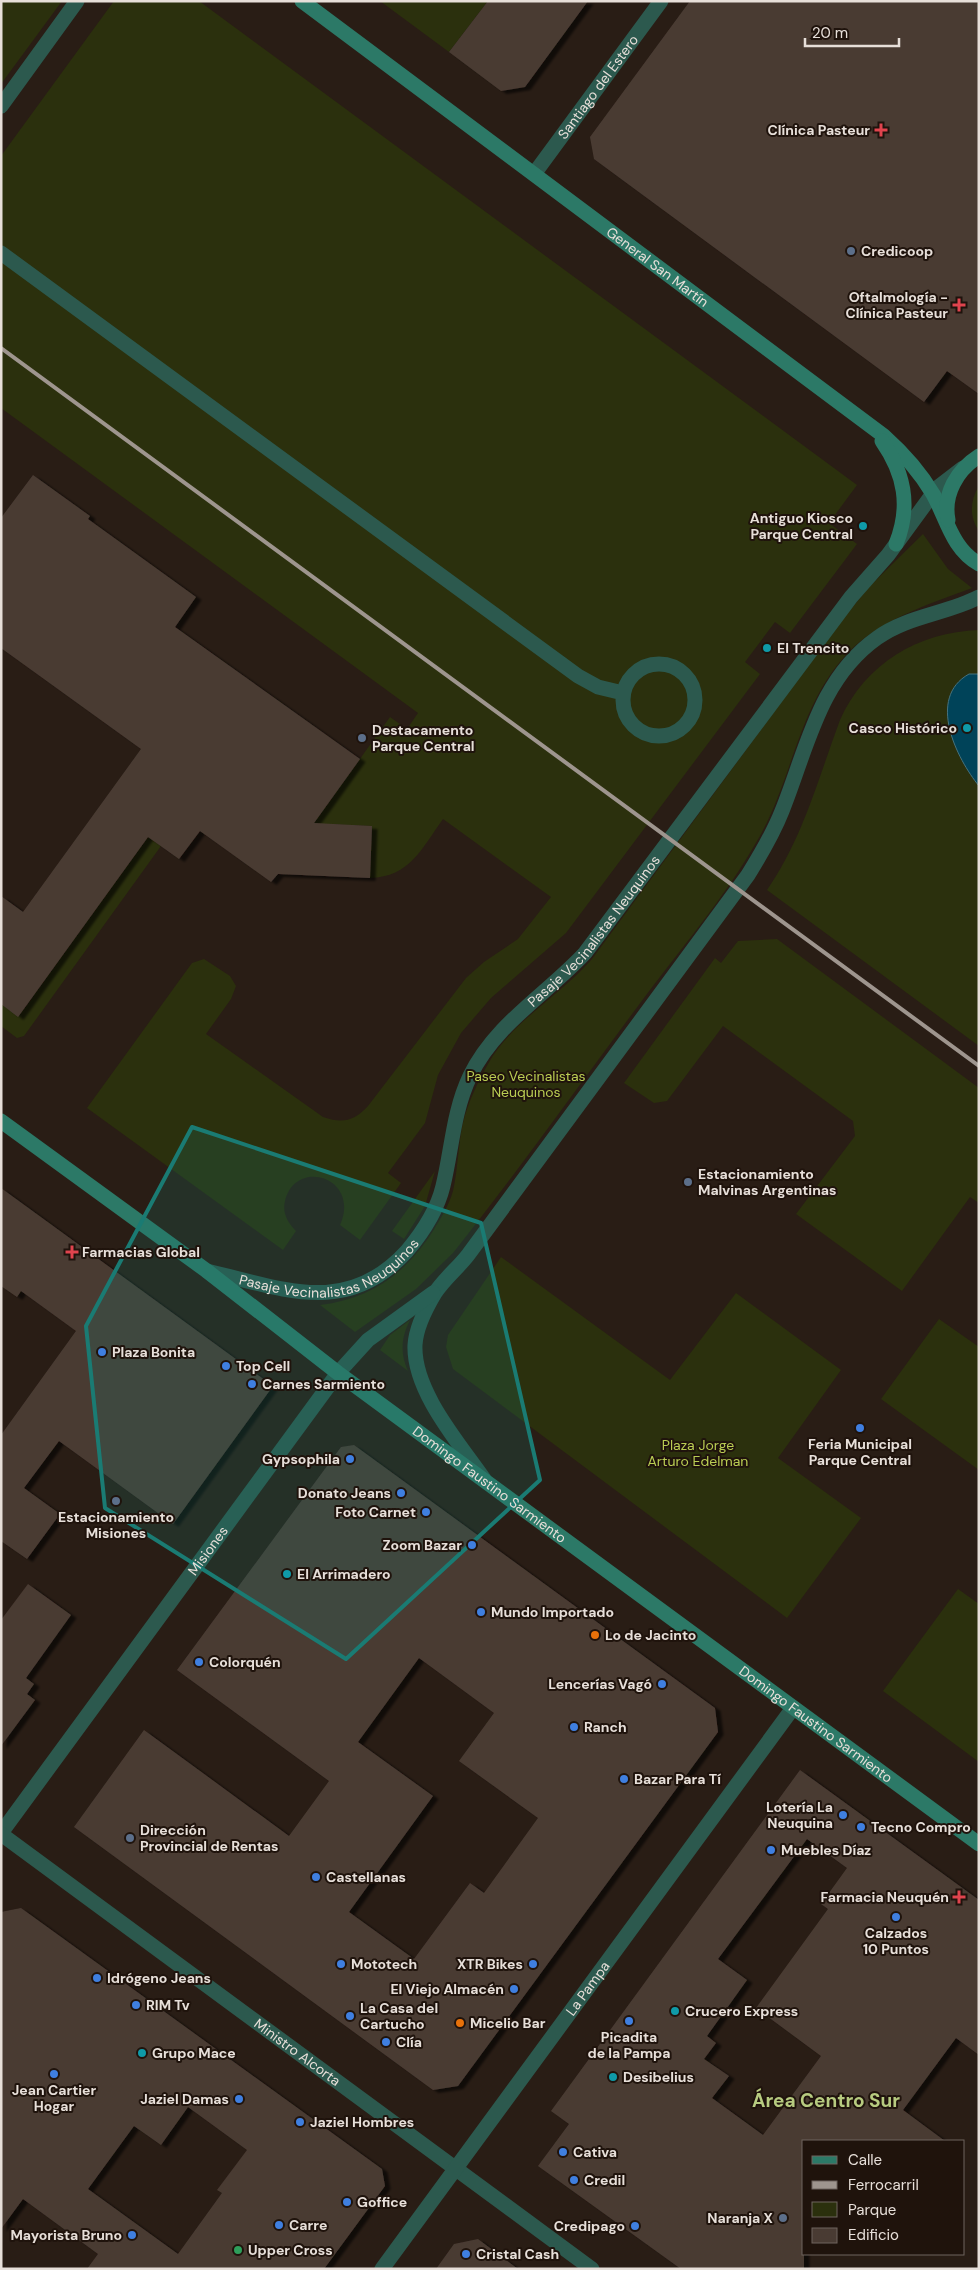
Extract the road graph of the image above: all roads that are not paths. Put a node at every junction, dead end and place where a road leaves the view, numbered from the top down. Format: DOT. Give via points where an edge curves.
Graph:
graph roads {
  1 [pos="77,1"];
  2 [pos="302,1"];
  3 [pos="661,1"];
  4 [pos="1,106"];
  5 [pos="534,174"];
  6 [pos="1,253"];
  7 [pos="869,424"];
  8 [pos="979,456"];
  9 [pos="965,466"];
  10 [pos="932,493"];
  11 [pos="952,533"];
  12 [pos="896,544"];
  13 [pos="979,564"];
  14 [pos="979,597"];
  15 [pos="623,693"];
  16 [pos="1,1121"];
  17 [pos="207,1271"];
  18 [pos="437,1290"];
  19 [pos="338,1373"];
  20 [pos="486,1482"];
  21 [pos="793,1708"];
  22 [pos="1,1834"];
  23 [pos="979,1844"];
  24 [pos="456,2168"];
  25 [pos="382,2269"];
  26 [pos="592,2269"];
  1 -- 4 [label="street"];
  2 -- 5 [label="main road, General San Martín"];
  3 -- 5 [label="street, Santiago del Estero"];
  5 -- 7 [label="main road, General San Martín"];
  6 -- 15 [label="street" via="578,676 598,687"];
  7 -- 10 [label="main road, General San Martín" via="914,466"];
  7 -- 12 [label="main road" via="890,454 902,479 904,512"];
  8 -- 9 [label="main road"];
  9 -- 10 [label="street, Pasaje Vecinalistas Neuquinos"];
  9 -- 11 [label="main road" via="954,481 948,498 947,516"];
  10 -- 11 [label="main road, General San Martín"];
  10 -- 12 [label="street, Pasaje Vecinalistas Neuquinos"];
  11 -- 13 [label="main road, General San Martín" via="961,549"];
  12 -- 17 [label="street, Pasaje Vecinalistas Neuquinos" via="840,610 585,953 510,1022 486,1049 470,1076 458,1107 443,1185 434,1211 415,1242 399,1260 367,1282 332,1294 308,1294"];
  14 -- 18 [label="street" via="890,629 843,670 824,699 774,830 748,875 468,1255"];
  15 -- 15 [label="street" via="624,712 629,720 652,736 671,734 692,716 695,697 689,679 666,665 639,670"];
  16 -- 17 [label="main road, Domingo Faustino Sarmiento"];
  17 -- 19 [label="main road, Domingo Faustino Sarmiento"];
  18 -- 19 [label="street, Misiones" via="374,1335"];
  18 -- 20 [label="street" via="418,1330 415,1350 418,1370 428,1396"];
  19 -- 20 [label="main road, Domingo Faustino Sarmiento"];
  19 -- 22 [label="street, Misiones"];
  20 -- 21 [label="main road, Domingo Faustino Sarmiento"];
  21 -- 23 [label="main road, Domingo Faustino Sarmiento"];
  21 -- 24 [label="street, La Pampa"];
  22 -- 24 [label="street, Ministro Alcorta"];
  24 -- 25 [label="street, La Pampa"];
  24 -- 26 [label="street, Ministro Alcorta"];
}
